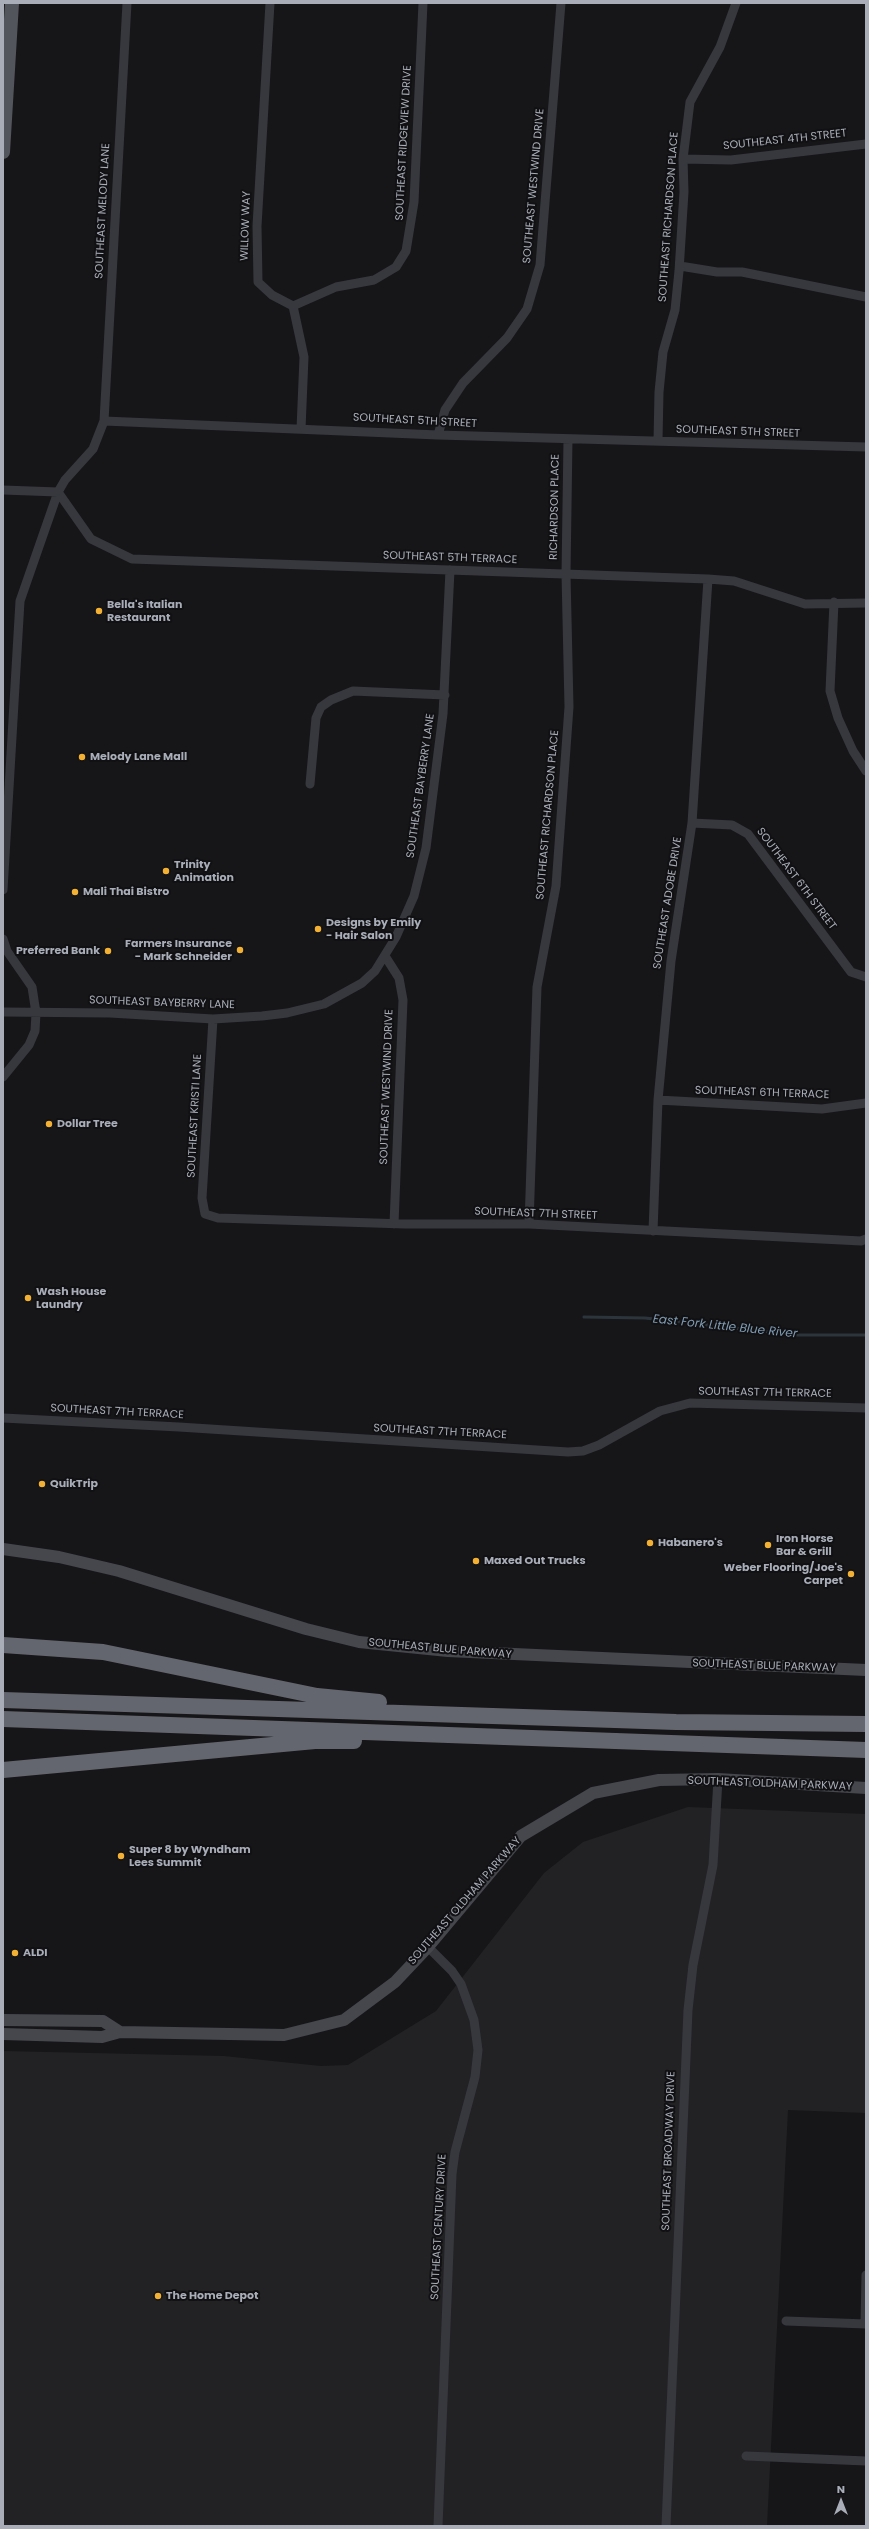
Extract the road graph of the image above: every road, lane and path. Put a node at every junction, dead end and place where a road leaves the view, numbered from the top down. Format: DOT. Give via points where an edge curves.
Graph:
graph roads {
  1 [pos="12,3"];
  2 [pos="127,3"];
  3 [pos="270,3"];
  4 [pos="423,3"];
  5 [pos="561,3"];
  6 [pos="736,3"];
  7 [pos="866,144"];
  8 [pos="3,152"];
  9 [pos="683,159"];
  10 [pos="680,266"];
  11 [pos="866,297"];
  12 [pos="293,306"];
  13 [pos="104,421"];
  14 [pos="301,429"];
  15 [pos="438,435"];
  16 [pos="568,439"];
  17 [pos="658,441"];
  18 [pos="866,447"];
  19 [pos="3,490"];
  20 [pos="58,492"];
  21 [pos="450,570"];
  22 [pos="566,574"];
  23 [pos="708,579"];
  24 [pos="834,602"];
  25 [pos="866,604"];
  26 [pos="444,696"];
  27 [pos="866,771"];
  28 [pos="310,784"];
  29 [pos="692,822"];
  30 [pos="3,890"];
  31 [pos="3,939"];
  32 [pos="385,956"];
  33 [pos="866,977"];
  34 [pos="3,1012"];
  35 [pos="36,1013"];
  36 [pos="213,1019"];
  37 [pos="3,1077"];
  38 [pos="658,1100"];
  39 [pos="866,1103"];
  40 [pos="205,1214"];
  41 [pos="394,1224"];
  42 [pos="529,1224"];
  43 [pos="653,1231"];
  44 [pos="866,1239"];
  45 [pos="866,1408"];
  46 [pos="3,1418"];
  47 [pos="3,1549"];
  48 [pos="3,1644"];
  49 [pos="866,1670"];
  50 [pos="3,1700"];
  51 [pos="449,1714"];
  52 [pos="3,1719"];
  53 [pos="866,1724"];
  54 [pos="487,1735"];
  55 [pos="866,1750"];
  56 [pos="3,1770"];
  57 [pos="718,1779"];
  58 [pos="866,1788"];
  59 [pos="428,1947"];
  60 [pos="3,2020"];
  61 [pos="120,2032"];
  62 [pos="3,2034"];
  63 [pos="866,2275"];
  64 [pos="786,2321"];
  65 [pos="865,2324"];
  66 [pos="746,2456"];
  67 [pos="866,2460"];
  68 [pos="438,2526"];
  69 [pos="666,2526"];
  1 -- 8 [label="main road"];
  2 -- 13 [label="street, SOUTHEAST MELODY LANE"];
  3 -- 12 [label="street, WILLOW WAY" via="257,226 258,282 272,295"];
  4 -- 12 [label="street, SOUTHEAST RIDGEVIEW DRIVE" via="414,202 406,251 396,267 374,280 336,287"];
  5 -- 15 [label="street, SOUTHEAST WESTWIND DRIVE" via="540,265 527,309 507,338 463,383 445,410"];
  6 -- 9 [label="street, SOUTHEAST RICHARDSON PLACE" via="720,47 690,102"];
  7 -- 9 [label="street, SOUTHEAST 4TH STREET" via="831,146 753,158"];
  9 -- 10 [label="street, SOUTHEAST RICHARDSON PLACE"];
  10 -- 11 [label="street" via="716,272 742,272"];
  10 -- 17 [label="street, SOUTHEAST RICHARDSON PLACE" via="675,310 663,352"];
  12 -- 14 [label="street" via="304,357"];
  13 -- 14 [label="street, SOUTHEAST 5TH STREET"];
  13 -- 20 [label="street" via="93,449 65,480"];
  14 -- 15 [label="street, SOUTHEAST 5TH STREET"];
  15 -- 16 [label="street, SOUTHEAST 5TH STREET"];
  16 -- 17 [label="street, SOUTHEAST 5TH STREET"];
  16 -- 22 [label="street, RICHARDSON PLACE"];
  17 -- 18 [label="street, SOUTHEAST 5TH STREET"];
  19 -- 20 [label="street"];
  20 -- 21 [label="street, SOUTHEAST 5TH TERRACE" via="91,539 132,559"];
  20 -- 30 [label="street" via="20,601"];
  21 -- 22 [label="street, SOUTHEAST 5TH TERRACE"];
  21 -- 26 [label="street, SOUTHEAST BAYBERRY LANE"];
  22 -- 23 [label="street, SOUTHEAST 5TH TERRACE"];
  22 -- 42 [label="street, SOUTHEAST RICHARDSON PLACE" via="569,707 556,886 536,987"];
  23 -- 24 [label="street, SOUTHEAST 5TH TERRACE" via="734,581 805,604"];
  23 -- 29 [label="street, SOUTHEAST ADOBE DRIVE"];
  24 -- 25 [label="street, SOUTHEAST 5TH TERRACE"];
  24 -- 27 [label="street" via="830,691 838,718 853,751"];
  26 -- 28 [label="street" via="353,691 331,700 321,707 316,718"];
  26 -- 32 [label="street, SOUTHEAST BAYBERRY LANE" via="429,830 422,866 414,896"];
  29 -- 33 [label="street, SOUTHEAST 6TH STREET" via="732,825 748,834 851,972"];
  29 -- 38 [label="street, SOUTHEAST ADOBE DRIVE" via="670,961"];
  31 -- 35 [label="street" via="7,951 32,987"];
  32 -- 36 [label="street, SOUTHEAST BAYBERRY LANE" via="375,971 362,983 324,1004 287,1013"];
  32 -- 41 [label="street, SOUTHEAST WESTWIND DRIVE" via="399,978 403,1000"];
  34 -- 35 [label="street, SOUTHEAST BAYBERRY LANE"];
  35 -- 36 [label="street, SOUTHEAST BAYBERRY LANE" via="110,1013"];
  35 -- 37 [label="street" via="35,1032 30,1045"];
  36 -- 40 [label="street, SOUTHEAST KRISTI LANE" via="202,1198"];
  38 -- 39 [label="street, SOUTHEAST 6TH TERRACE" via="822,1109"];
  38 -- 43 [label="street, SOUTHEAST ADOBE DRIVE"];
  40 -- 41 [label="street, SOUTHEAST 7TH STREET" via="218,1218"];
  41 -- 42 [label="street, SOUTHEAST 7TH STREET"];
  42 -- 43 [label="street, SOUTHEAST 7TH STREET"];
  43 -- 44 [label="street, SOUTHEAST 7TH STREET"];
  45 -- 46 [label="street, SOUTHEAST 7TH TERRACE" via="690,1403 660,1411 599,1445 568,1452"];
  47 -- 49 [label="street, SOUTHEAST BLUE PARKWAY" via="37,1553 119,1571 306,1629 359,1642 448,1652"];
  48 -- 51 [label="highway" via="103,1652 317,1696 434,1707"];
  50 -- 51 [label="highway"];
  51 -- 53 [label="highway" via="676,1722"];
  52 -- 54 [label="highway"];
  54 -- 55 [label="highway"];
  54 -- 56 [label="highway" via="468,1742 315,1741"];
  57 -- 58 [label="street, SOUTHEAST OLDHAM PARKWAY"];
  57 -- 59 [label="street, SOUTHEAST OLDHAM PARKWAY" via="659,1780 589,1796 522,1836"];
  57 -- 69 [label="street, SOUTHEAST BROADWAY DRIVE" via="714,1865 693,1965 688,2010"];
  59 -- 61 [label="street, SOUTHEAST OLDHAM PARKWAY" via="395,1982 344,2020 284,2035"];
  59 -- 68 [label="street, SOUTHEAST CENTURY DRIVE" via="461,1984 474,2020 478,2050 475,2077 455,2152 452,2174"];
  60 -- 61 [label="street" via="103,2021"];
  61 -- 62 [label="street, SOUTHEAST OLDHAM PARKWAY" via="102,2037"];
  63 -- 65 [label="street"];
  64 -- 65 [label="street"];
  66 -- 67 [label="street"];
}
